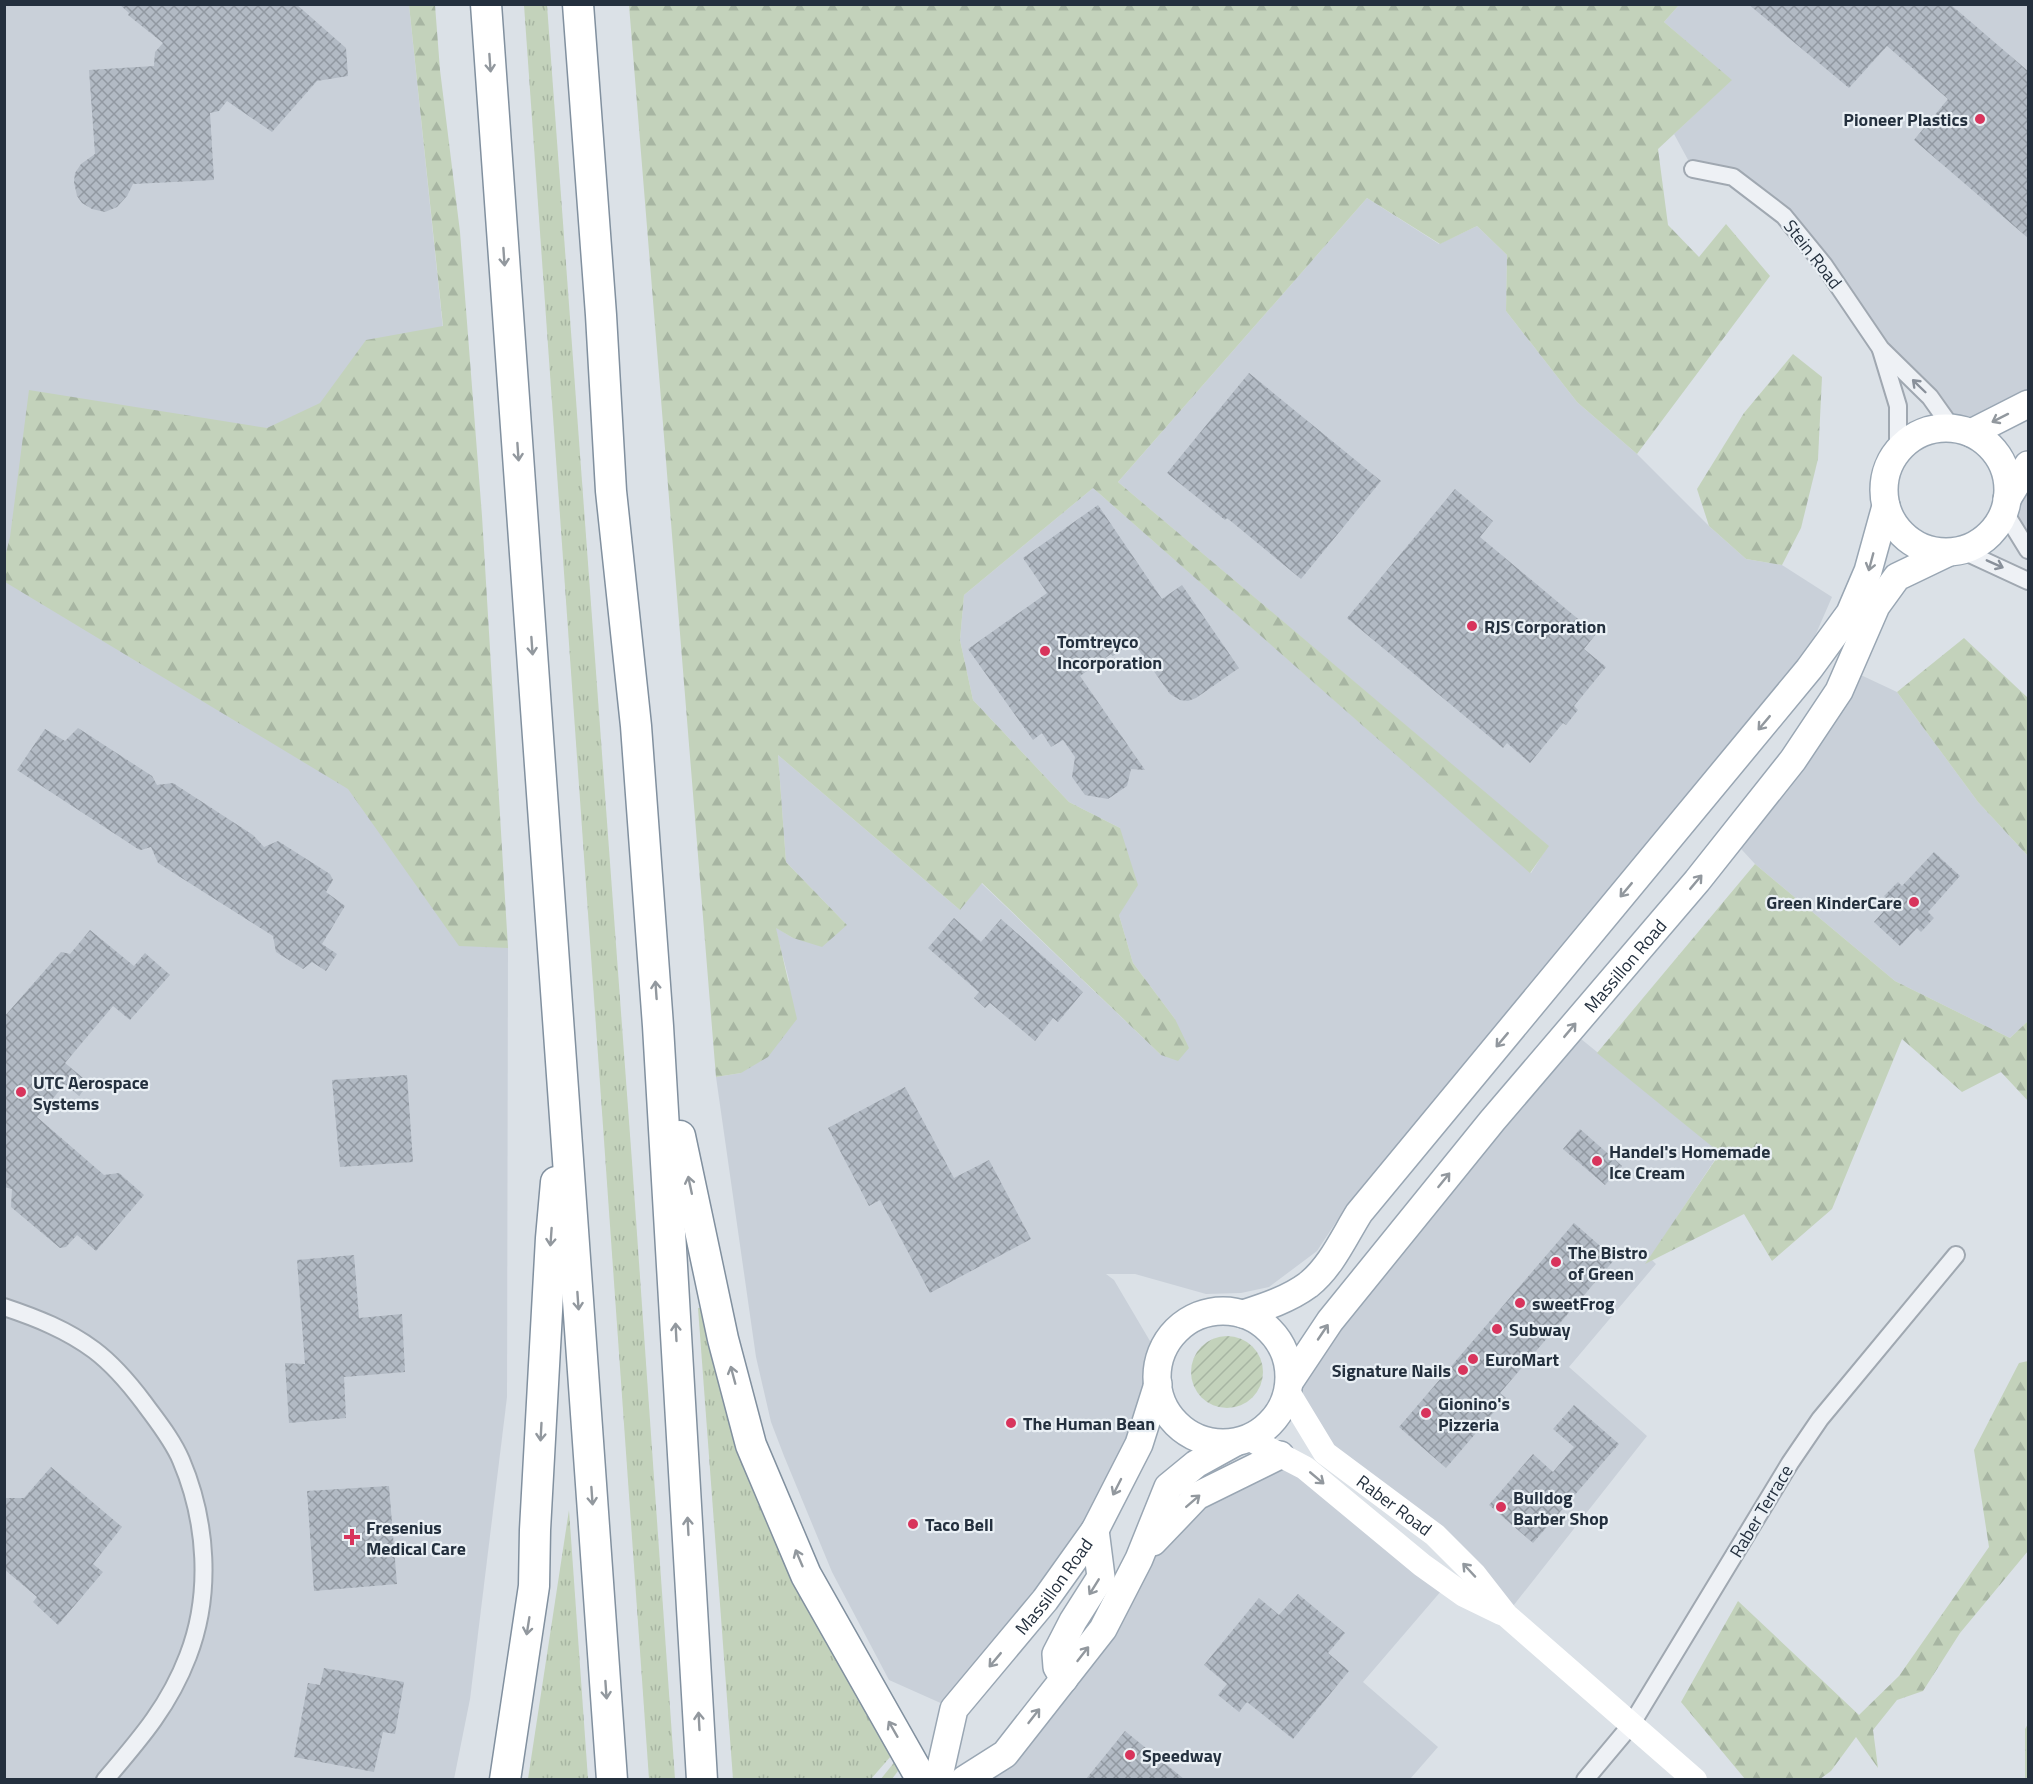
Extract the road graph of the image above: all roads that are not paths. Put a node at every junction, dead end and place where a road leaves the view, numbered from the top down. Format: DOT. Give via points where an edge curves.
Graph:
graph roads {
  1 [pos="486,4"];
  2 [pos="578,4"];
  3 [pos="1694,169"];
  4 [pos="1881,349"];
  5 [pos="2028,404"];
  6 [pos="1961,431"];
  7 [pos="1898,450"];
  8 [pos="2028,465"];
  9 [pos="2006,505"];
  10 [pos="1886,506"];
  11 [pos="2028,550"];
  12 [pos="1954,551"];
  13 [pos="2028,581"];
  14 [pos="658,1026"];
  15 [pos="566,1117"];
  16 [pos="1956,1255"];
  17 [pos="4,1307"];
  18 [pos="1244,1314"];
  19 [pos="1158,1384"];
  20 [pos="1289,1386"];
  21 [pos="1241,1441"];
  22 [pos="1280,1455"];
  23 [pos="1095,1530"];
  24 [pos="1139,1559"];
  25 [pos="1506,1615"];
  26 [pos="1064,1679"];
  27 [pos="1631,1725"];
  28 [pos="105,1779"];
  29 [pos="505,1779"];
  30 [pos="612,1779"];
  31 [pos="702,1779"];
  32 [pos="922,1779"];
  33 [pos="938,1779"];
  34 [pos="963,1779"];
  35 [pos="1585,1779"];
  36 [pos="1695,1779"];
  1 -- 15 [label="highway, one-way"];
  14 -- 2 [label="highway, one-way" via="636,726 610,491"];
  3 -- 4 [label="street, Stein Road" via="1733,177 1785,216"];
  6 -- 4 [label="street, Stein Road, one-way"];
  4 -- 7 [label="street, Stein Road" via="1898,406"];
  5 -- 6 [label="main road, one-way"];
  6 -- 7 [label="main road" via="1932,429 1913,437"];
  6 -- 9 [label="main road" via="1988,444 2001,461 2008,481"];
  7 -- 10 [label="main road" via="1888,466"];
  8 -- 9 [label="main road"];
  9 -- 11 [label="street"];
  9 -- 12 [label="main road" via="2000,522 1987,538 1968,549"];
  10 -- 12 [label="main road" via="1893,524 1908,539 1927,549"];
  10 -- 18 [label="main road, one-way" via="1868,571 1850,613 1809,669 1359,1213 1326,1267 1307,1286 1274,1304"];
  12 -- 13 [label="street, one-way"];
  20 -- 12 [label="main road, Massillon Road, one-way" via="1330,1321 1793,760 1839,691 1876,606 1897,576"];
  31 -- 14 [label="highway, one-way"];
  32 -- 14 [label="highway, one-way" via="806,1575 751,1445 723,1339"];
  15 -- 29 [label="highway, one-way" via="551,1238 534,1586"];
  15 -- 30 [label="highway, one-way"];
  16 -- 27 [label="street, Raber Terrace" via="1839,1395 1790,1463"];
  17 -- 28 [label="street" via="70,1334 123,1375 180,1458 198,1517 203,1581 189,1654 155,1720"];
  18 -- 19 [label="main road" via="1212,1312 1184,1324 1169,1339 1160,1358"];
  18 -- 20 [label="main road" via="1262,1323 1277,1338 1287,1359"];
  19 -- 21 [label="main road" via="1161,1401 1173,1420 1190,1435 1211,1442"];
  19 -- 23 [label="main road, Massillon Road, one-way" via="1139,1444"];
  20 -- 21 [label="main road" via="1285,1403 1273,1422"];
  25 -- 20 [label="street, Raber Road, one-way" via="1474,1574 1435,1535 1325,1453"];
  21 -- 22 [label="street, Raber Road"];
  21 -- 24 [label="main road" via="1196,1464 1168,1487"];
  24 -- 22 [label="main road, one-way" via="1197,1496"];
  22 -- 25 [label="street, Raber Road, one-way" via="1305,1468 1430,1571 1464,1595"];
  23 -- 26 [label="main road, one-way" via="1101,1577 1056,1654 1057,1667"];
  23 -- 33 [label="main road, Massillon Road, one-way" via="1045,1600 954,1709"];
  26 -- 24 [label="main road, one-way" via="1103,1629"];
  25 -- 27 [label="street, Raber Road"];
  34 -- 26 [label="main road, one-way" via="1005,1754"];
  27 -- 35 [label="street, Raber Terrace"];
  27 -- 36 [label="street, Raber Road"];
}
